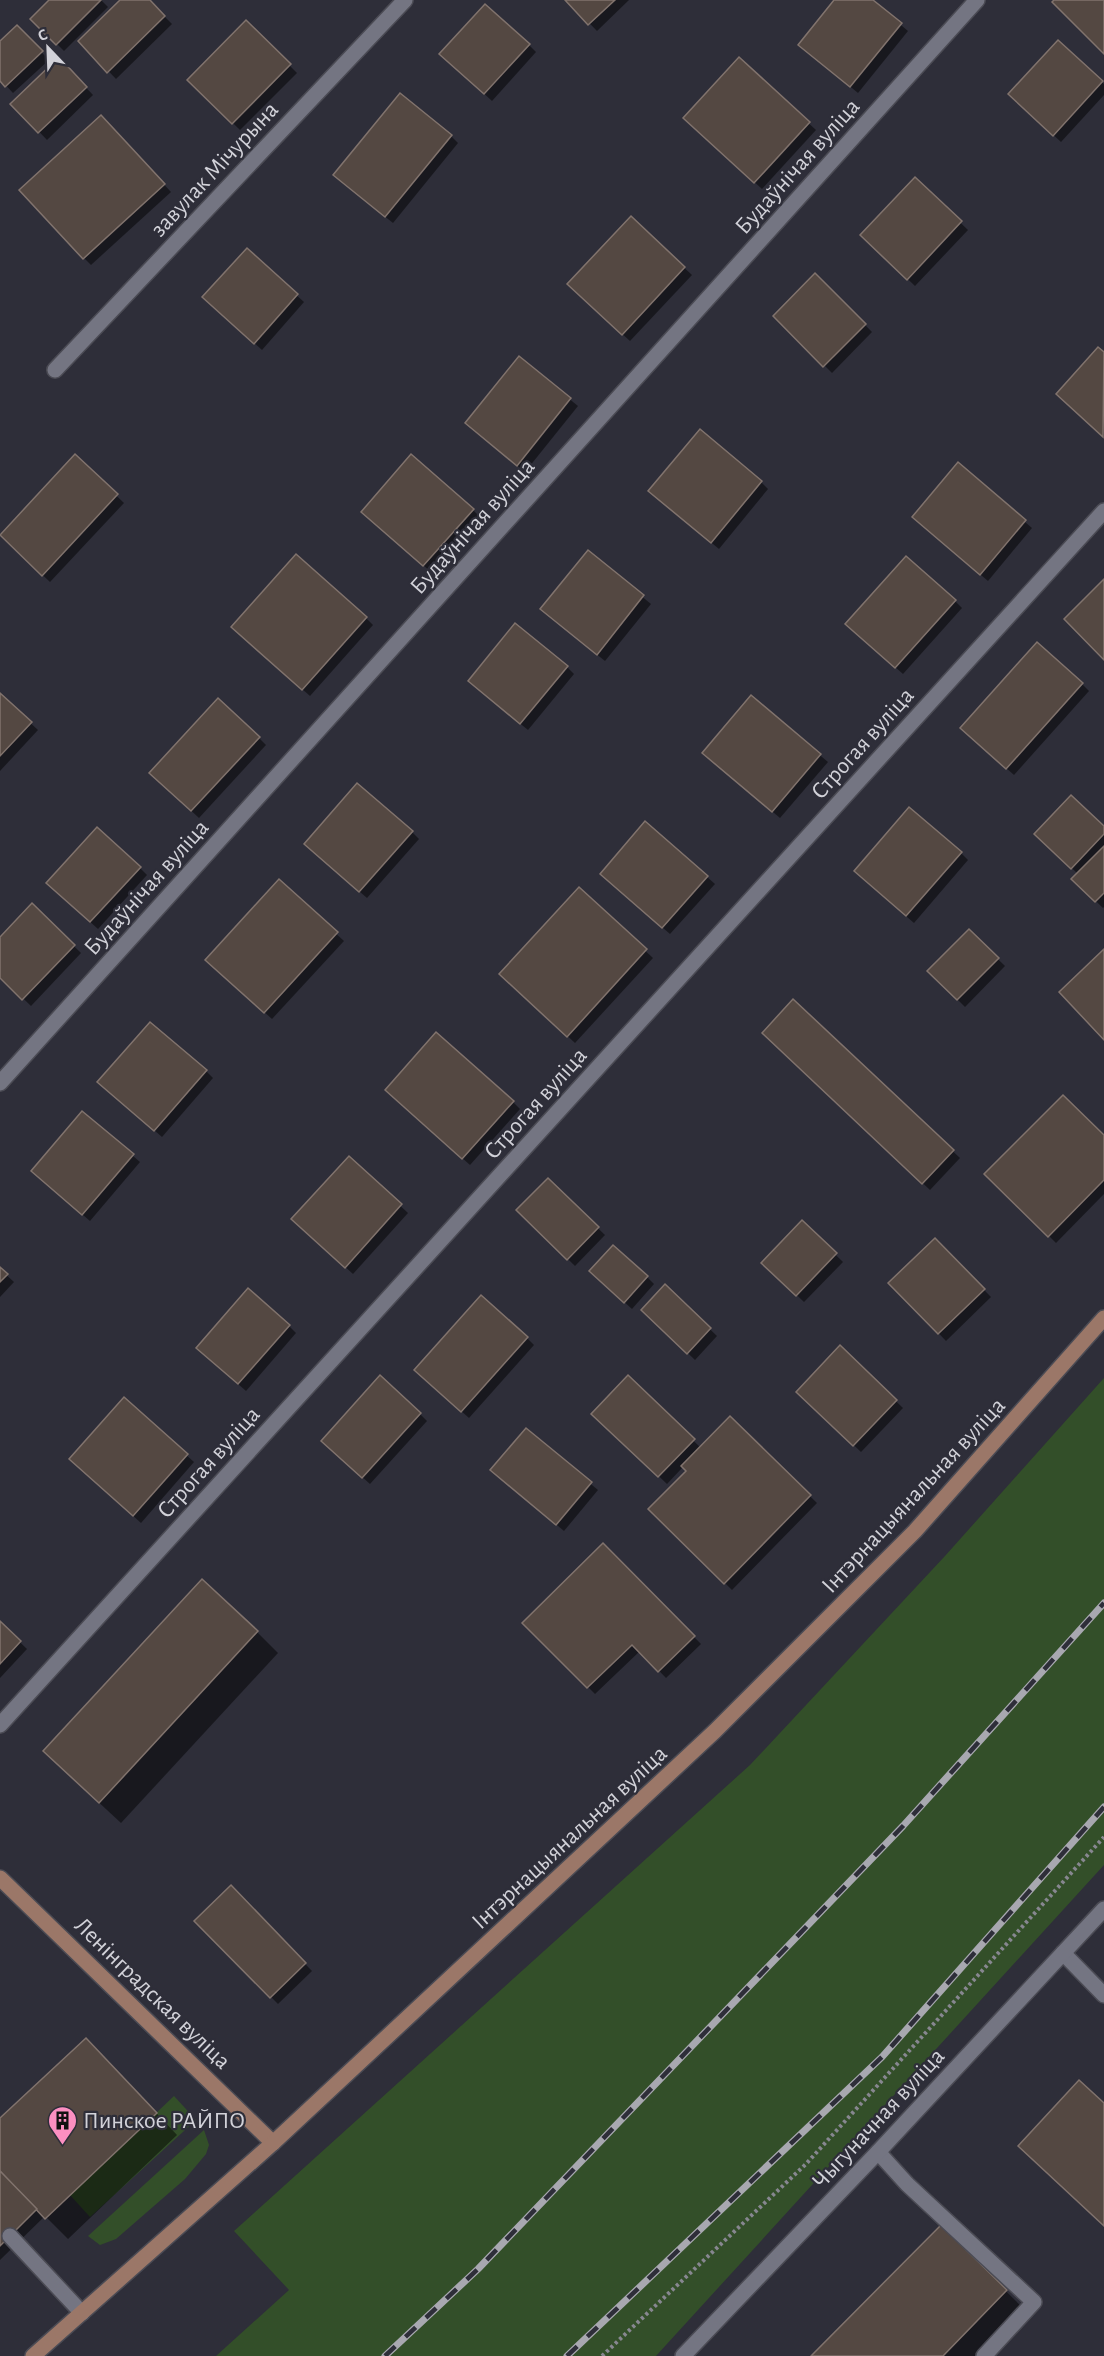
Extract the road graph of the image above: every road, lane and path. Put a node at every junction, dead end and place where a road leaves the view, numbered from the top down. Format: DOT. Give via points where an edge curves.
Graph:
graph roads {
  1 [pos="405,0"];
  2 [pos="977,0"];
  3 [pos="55,370"];
  4 [pos="1104,511"];
  5 [pos="0,1083"];
  6 [pos="1104,1318"];
  7 [pos="0,1725"];
  8 [pos="1104,1837"];
  9 [pos="0,1878"];
  10 [pos="1104,1909"];
  11 [pos="1063,1953"];
  12 [pos="1104,1995"];
  13 [pos="273,2143"];
  14 [pos="878,2152"];
  15 [pos="10,2236"];
  16 [pos="82,2313"];
  17 [pos="33,2356"];
  18 [pos="602,2356"];
  19 [pos="683,2356"];
  20 [pos="984,2356"];
  1 -- 3 [label="street, завулак Мічурына"];
  2 -- 5 [label="street, Будаўнічая вуліца"];
  4 -- 7 [label="street, Строгая вуліца"];
  6 -- 13 [label="main road, Інтэрнацыянальная вуліца" via="915,1531 715,1731"];
  8 -- 18 [label="path" via="806,2164"];
  9 -- 13 [label="main road, Ленінградская вуліца"];
  10 -- 11 [label="street, Чыгуначная вуліца"];
  11 -- 12 [label="street"];
  11 -- 14 [label="street, Чыгуначная вуліца"];
  13 -- 16 [label="main road, Інтэрнацыянальная вуліца"];
  14 -- 19 [label="street, Чыгуначная вуліца"];
  14 -- 20 [label="street" via="1034,2302"];
  15 -- 16 [label="street"];
  16 -- 17 [label="main road, Інтэрнацыянальная вуліца"];
}
